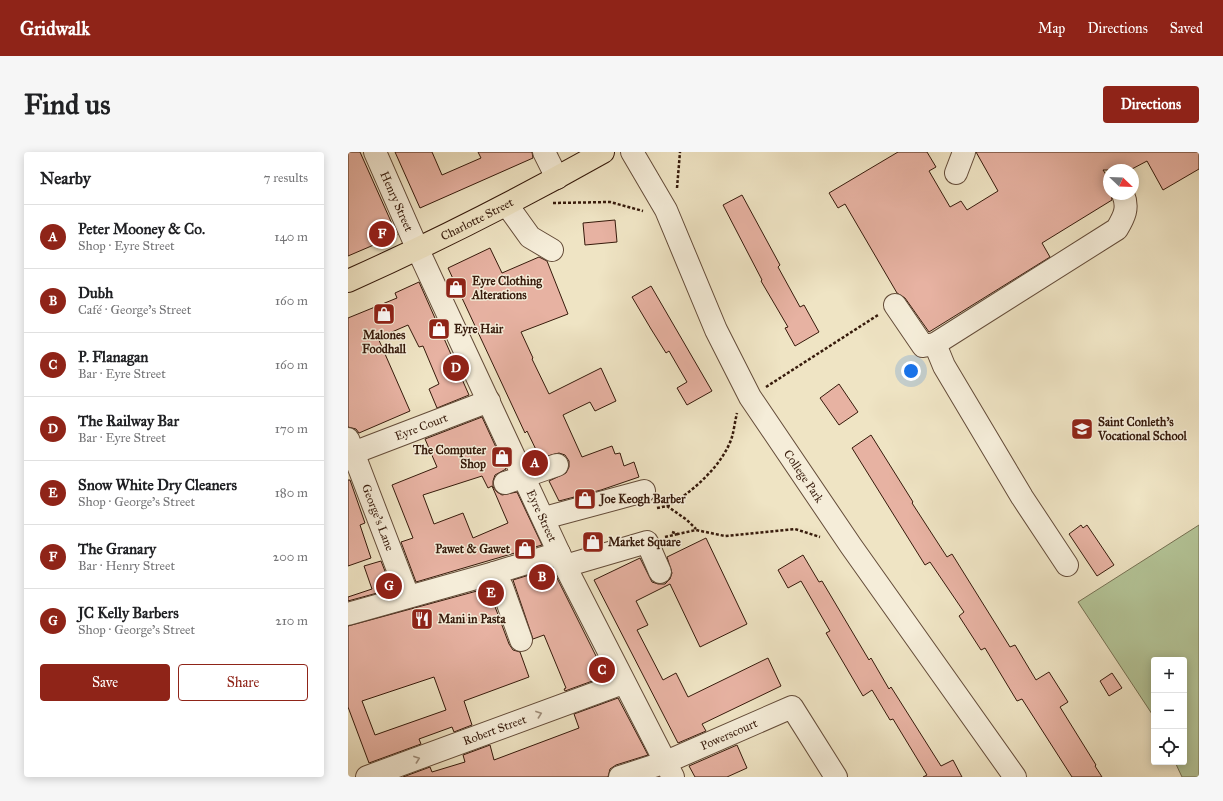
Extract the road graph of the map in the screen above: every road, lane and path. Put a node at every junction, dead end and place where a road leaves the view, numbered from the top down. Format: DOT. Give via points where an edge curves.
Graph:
graph roads {
  1 [pos="375,152"];
  2 [pos="544,152"];
  3 [pos="603,152"];
  4 [pos="632,152"];
  5 [pos="680,152"];
  6 [pos="964,152"];
  7 [pos="956,173"];
  8 [pos="557,178"];
  9 [pos="526,194"];
  10 [pos="1126,200"];
  11 [pos="507,205"];
  12 [pos="666,210"];
  13 [pos="418,250"];
  14 [pos="552,250"];
  15 [pos="348,281"];
  16 [pos="895,305"];
  17 [pos="935,344"];
  18 [pos="489,401"];
  19 [pos="351,446"];
  20 [pos="556,466"];
  21 [pos="514,480"];
  22 [pos="644,491"];
  23 [pos="657,508"];
  24 [pos="544,518"];
  25 [pos="696,530"];
  26 [pos="672,532"];
  27 [pos="821,537"];
  28 [pos="562,560"];
  29 [pos="1067,565"];
  30 [pos="660,572"];
  31 [pos="494,573"];
  32 [pos="408,596"];
  33 [pos="348,614"];
  34 [pos="521,640"];
  35 [pos="623,683"];
  36 [pos="669,769"];
  37 [pos="367,777"];
  38 [pos="620,777"];
  39 [pos="836,777"];
  40 [pos="1015,777"];
  1 -- 13 [label="street, Henry Street"];
  2 -- 8 [label="street"];
  3 -- 8 [label="main road, Charlotte Street"];
  4 -- 12 [label="street, College Park"];
  5 -- 12 [label="path" via="676,194"];
  6 -- 7 [label="street"];
  8 -- 9 [label="main road, Charlotte Street"];
  9 -- 11 [label="main road, Charlotte Street"];
  9 -- 12 [label="path" via="549,203 610,202 643,211"];
  10 -- 17 [label="street" via="1125,215 1116,229"];
  11 -- 13 [label="main road, Charlotte Street"];
  11 -- 14 [label="street" via="530,237"];
  12 -- 40 [label="street, College Park" via="716,330 750,397 851,546"];
  13 -- 15 [label="main road, Charlotte Street"];
  13 -- 18 [label="street, Eyre Street"];
  16 -- 17 [label="street" via="923,346"];
  17 -- 29 [label="street" via="944,366 1022,497"];
  18 -- 19 [label="street, Eyre Court"];
  18 -- 21 [label="street, Eyre Street"];
  19 -- 32 [label="street, George's Lane"];
  20 -- 21 [label="street"];
  21 -- 24 [label="street, Eyre Street"];
  22 -- 24 [label="street"];
  23 -- 25 [label="path" via="667,506"];
  24 -- 28 [label="street, Eyre Street"];
  25 -- 26 [label="path" via="678,534"];
  25 -- 27 [label="path" via="725,536 795,529"];
  28 -- 30 [label="street" via="647,542"];
  28 -- 31 [label="street"];
  28 -- 35 [label="street, Eyre Street"];
  31 -- 32 [label="street"];
  31 -- 34 [label="street" via="502,587"];
  32 -- 33 [label="street"];
  35 -- 36 [label="street, Eyre Street"];
  37 -- 35 [label="street, Robert Street, one-way"];
  36 -- 38 [label="street, Powerscourt"];
  36 -- 39 [label="street, Powerscourt" via="792,707"];
}
